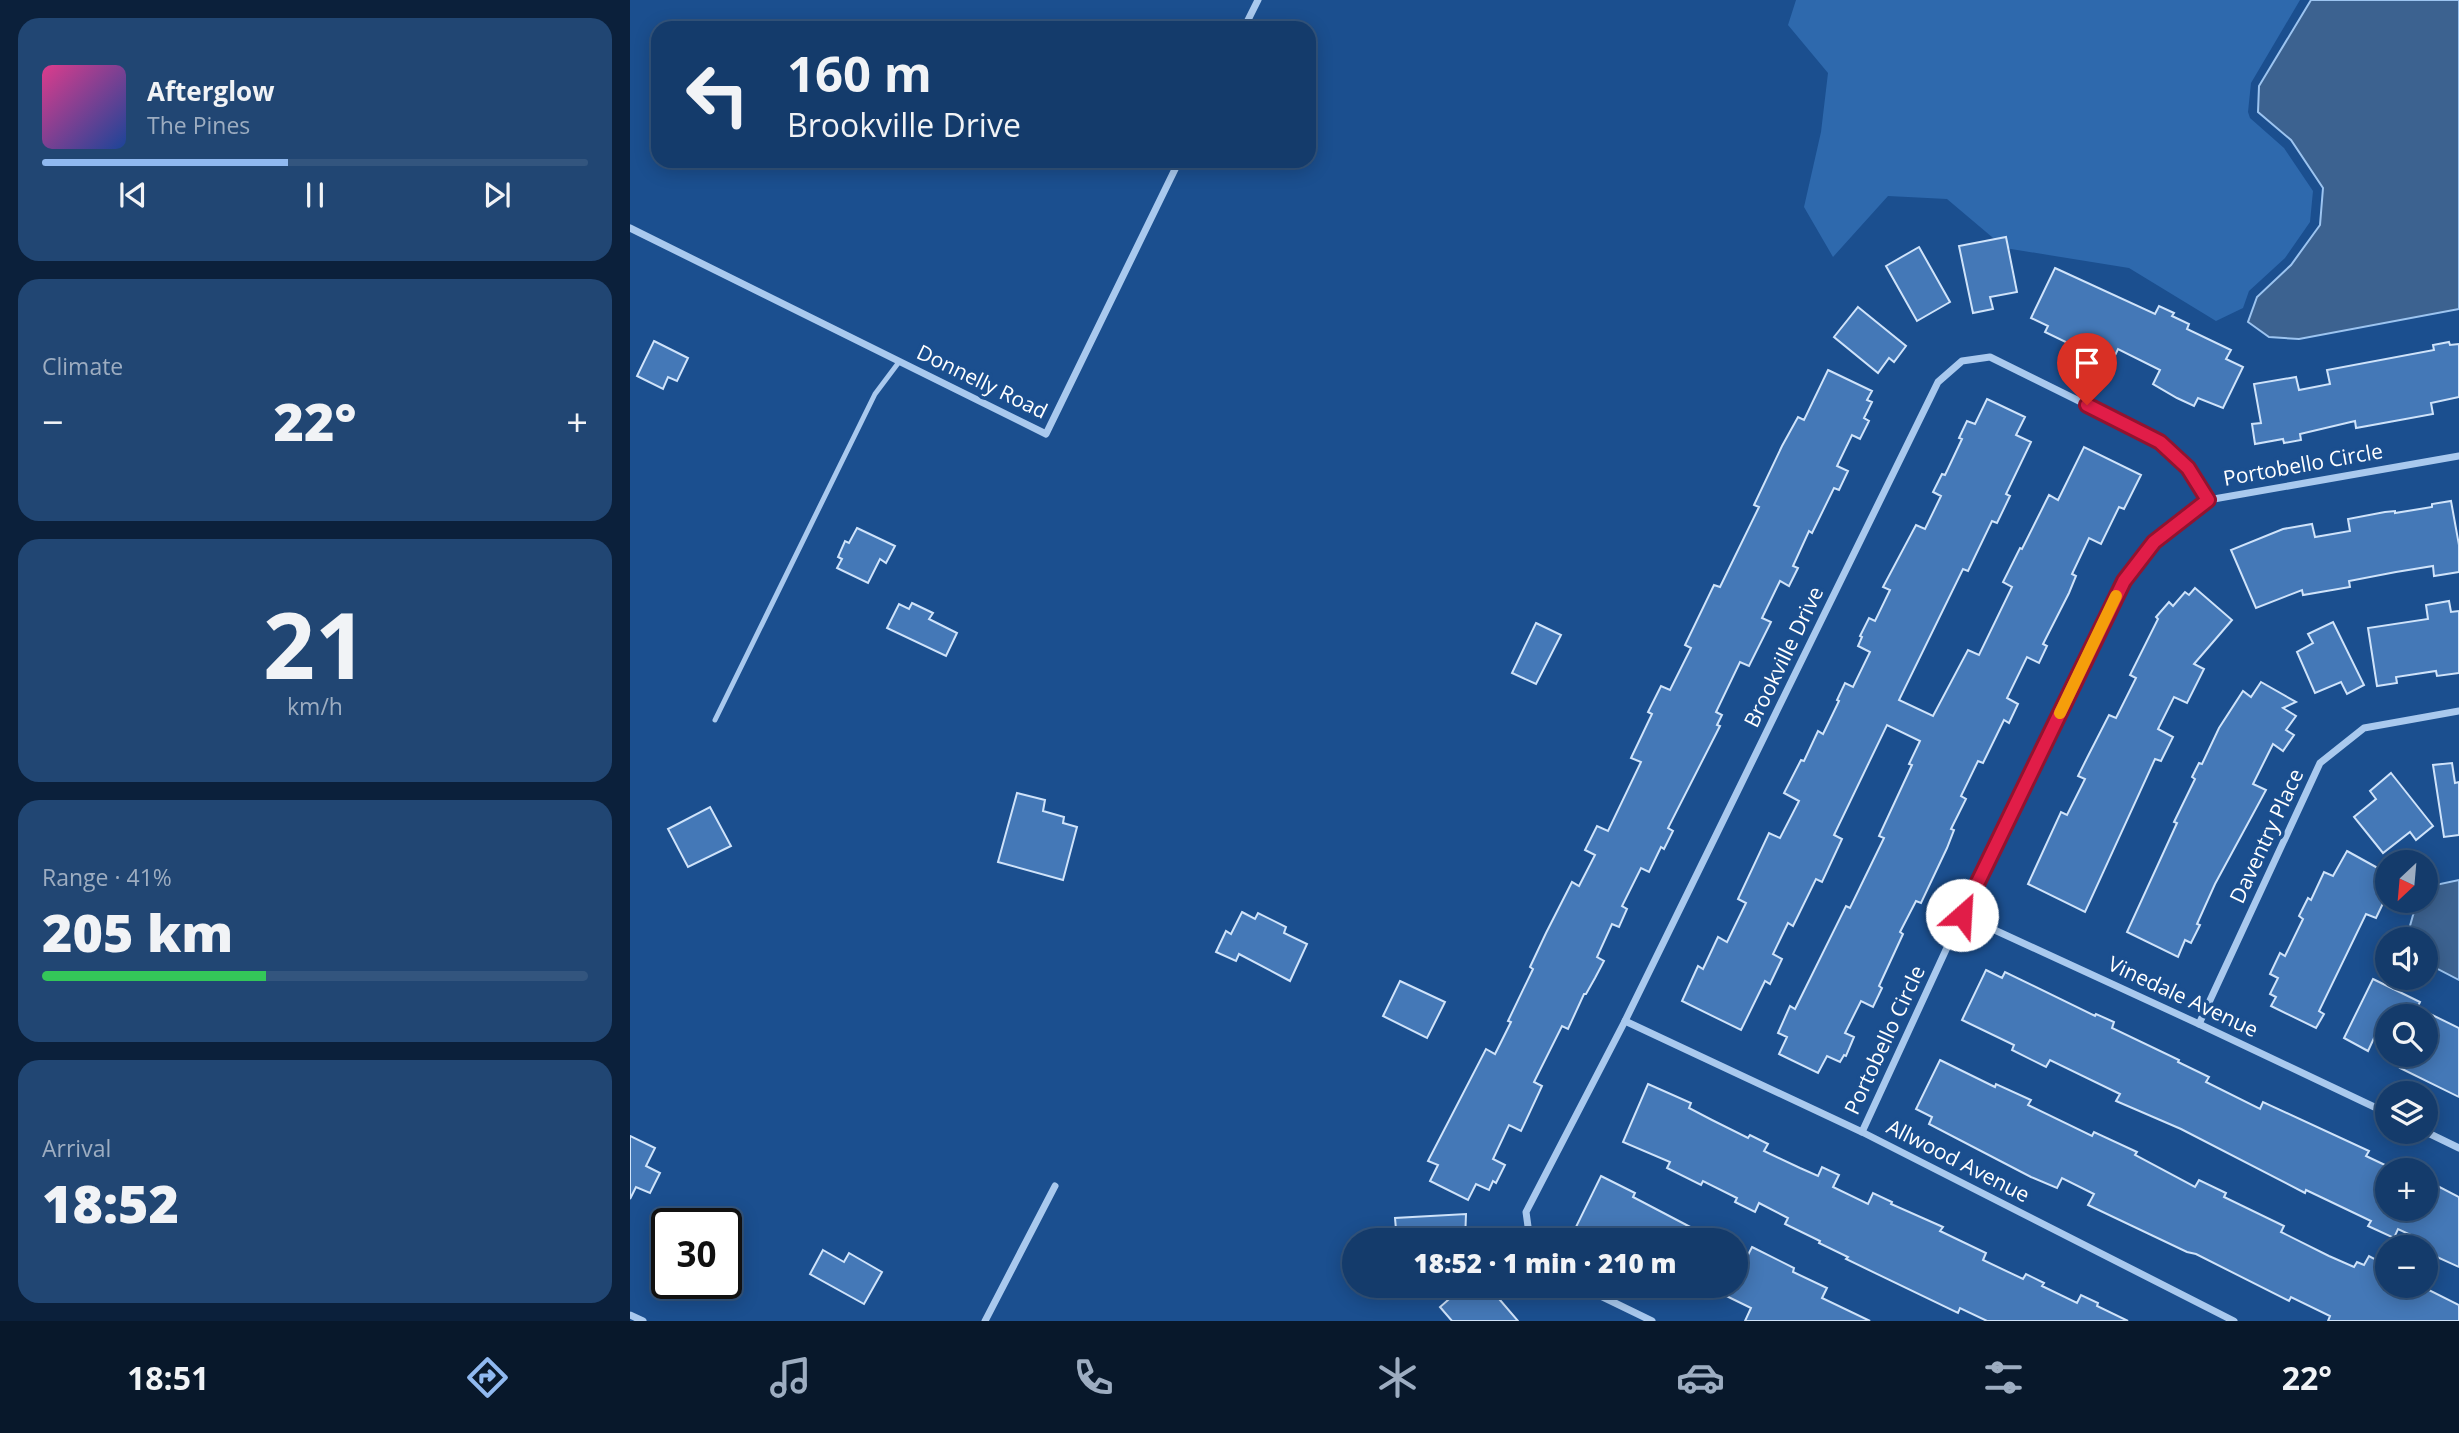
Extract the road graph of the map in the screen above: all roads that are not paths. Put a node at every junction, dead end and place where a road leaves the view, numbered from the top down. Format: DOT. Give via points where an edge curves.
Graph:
graph roads {
  1 [pos="1258,0"];
  2 [pos="1248,21"];
  3 [pos="1176,168"];
  4 [pos="630,228"];
  5 [pos="899,362"];
  6 [pos="2459,456"];
  7 [pos="2208,500"];
  8 [pos="2459,711"];
  9 [pos="715,720"];
  10 [pos="1962,915"];
  11 [pos="1625,1021"];
  12 [pos="2199,1024"];
  13 [pos="2375,1108"];
  14 [pos="1862,1132"];
  15 [pos="2438,1138"];
  16 [pos="2459,1148"];
  17 [pos="1055,1186"];
  18 [pos="1528,1228"];
  19 [pos="1605,1298"];
  20 [pos="630,1315"];
  21 [pos="643,1321"];
  22 [pos="985,1321"];
  23 [pos="1652,1321"];
  24 [pos="2234,1321"];
  1 -- 2 [label="street"];
  3 -- 5 [label="street, Donnelly Road" via="1046,435"];
  4 -- 5 [label="street, Donnelly Road"];
  5 -- 9 [label="lane" via="875,394"];
  6 -- 7 [label="street, Portobello Circle"];
  7 -- 10 [label="street, Portobello Circle" via="2154,542 2124,581"];
  7 -- 11 [label="street, Brookville Drive" via="2188,468 2160,442 1990,357 1962,360 1938,383"];
  8 -- 12 [label="street, Daventry Place" via="2364,728 2320,763"];
  10 -- 12 [label="street, Vinedale Avenue"];
  10 -- 14 [label="street, Portobello Circle"];
  11 -- 14 [label="street, Allwood Avenue"];
  11 -- 18 [label="street, Brookville Drive" via="1526,1212"];
  12 -- 13 [label="street, Vinedale Avenue"];
  14 -- 24 [label="street, Allwood Avenue"];
  15 -- 16 [label="street"];
  17 -- 22 [label="street"];
  19 -- 23 [label="street"];
  20 -- 21 [label="street"];
}
